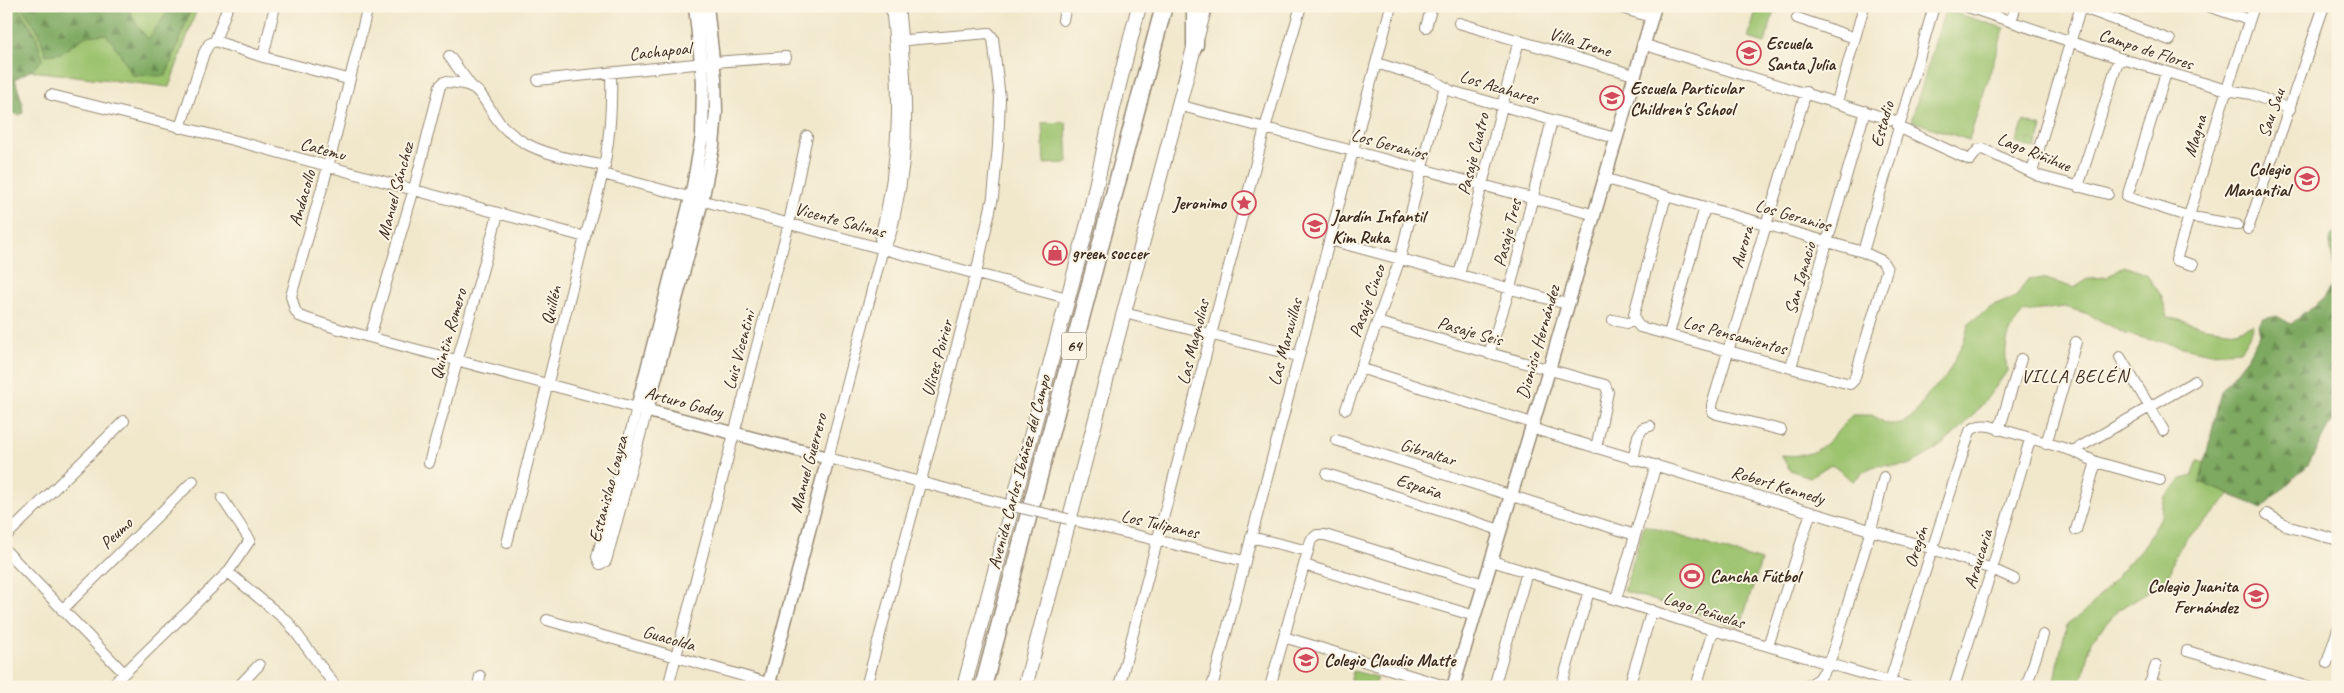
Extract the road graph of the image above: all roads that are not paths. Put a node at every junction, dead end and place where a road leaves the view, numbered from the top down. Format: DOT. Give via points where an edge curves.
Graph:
graph roads {
  1 [pos="228,6"];
  2 [pos="275,6"];
  3 [pos="368,6"];
  4 [pos="694,6"];
  5 [pos="707,6"];
  6 [pos="891,6"];
  7 [pos="899,6"];
  8 [pos="1066,6"];
  9 [pos="1139,6"];
  10 [pos="1164,6"];
  11 [pos="1174,6"];
  12 [pos="1195,6"];
  13 [pos="1206,6"];
  14 [pos="1301,6"];
  15 [pos="1391,6"];
  16 [pos="1432,6"];
  17 [pos="1615,6"];
  18 [pos="1864,6"];
  19 [pos="1934,6"];
  20 [pos="1965,6"];
  21 [pos="2016,6"];
  22 [pos="2081,6"];
  23 [pos="2208,6"];
  24 [pos="2254,6"];
  25 [pos="2324,6"];
  26 [pos="1653,12"];
  27 [pos="1797,18"];
  28 [pos="1064,20"];
  29 [pos="2249,20"];
  30 [pos="2011,21"];
  31 [pos="1459,23"];
  32 [pos="1426,26"];
  33 [pos="1855,38"];
  34 [pos="899,40"];
  35 [pos="1519,40"];
  36 [pos="2170,40"];
  37 [pos="215,41"];
  38 [pos="2070,41"];
  39 [pos="1642,44"];
  40 [pos="1195,45"];
  41 [pos="449,56"];
  42 [pos="263,57"];
  43 [pos="786,57"];
  44 [pos="2119,58"];
  45 [pos="707,62"];
  46 [pos="1376,63"];
  47 [pos="611,73"];
  48 [pos="2166,73"];
  49 [pos="1634,75"];
  50 [pos="348,79"];
  51 [pos="538,80"];
  52 [pos="1445,87"];
  53 [pos="474,88"];
  54 [pos="2227,90"];
  55 [pos="1806,92"];
  56 [pos="51,95"];
  57 [pos="1837,102"];
  58 [pos="1178,105"];
  59 [pos="1502,105"];
  60 [pos="2290,109"];
  61 [pos="1865,111"];
  62 [pos="1552,120"];
  63 [pos="1899,124"];
  64 [pos="180,128"];
  65 [pos="1265,128"];
  66 [pos="807,136"];
  67 [pos="1615,138"];
  68 [pos="1353,151"];
  69 [pos="328,167"];
  70 [pos="604,170"];
  71 [pos="1422,170"];
  72 [pos="2032,172"];
  73 [pos="1603,178"];
  74 [pos="1482,186"];
  75 [pos="2078,187"];
  76 [pos="414,189"];
  77 [pos="2108,194"];
  78 [pos="1666,196"];
  79 [pos="1532,199"];
  80 [pos="697,200"];
  81 [pos="1704,207"];
  82 [pos="498,214"];
  83 [pos="1592,214"];
  84 [pos="2187,216"];
  85 [pos="789,223"];
  86 [pos="1766,223"];
  87 [pos="2238,225"];
  88 [pos="2248,229"];
  89 [pos="585,236"];
  90 [pos="1330,240"];
  91 [pos="1827,242"];
  92 [pos="883,248"];
  93 [pos="1863,252"];
  94 [pos="1400,259"];
  95 [pos="2193,265"];
  96 [pos="976,274"];
  97 [pos="1458,275"];
  98 [pos="1510,288"];
  99 [pos="1067,298"];
  100 [pos="1568,304"];
  101 [pos="295,310"];
  102 [pos="1124,313"];
  103 [pos="1613,320"];
  104 [pos="1377,322"];
  105 [pos="1635,322"];
  106 [pos="1211,334"];
  107 [pos="1669,334"];
  108 [pos="370,338"];
  109 [pos="2076,342"];
  110 [pos="1729,350"];
  111 [pos="1489,354"];
  112 [pos="1298,356"];
  113 [pos="2120,357"];
  114 [pos="2022,358"];
  115 [pos="458,360"];
  116 [pos="1791,367"];
  117 [pos="1360,368"];
  118 [pos="1548,370"];
  119 [pos="2195,381"];
  120 [pos="1850,384"];
  121 [pos="547,385"];
  122 [pos="2149,408"];
  123 [pos="642,409"];
  124 [pos="1346,409"];
  125 [pos="124,422"];
  126 [pos="1532,426"];
  127 [pos="1650,426"];
  128 [pos="1780,430"];
  129 [pos="1999,430"];
  130 [pos="2164,431"];
  131 [pos="734,433"];
  132 [pos="1336,440"];
  133 [pos="2030,440"];
  134 [pos="2046,444"];
  135 [pos="1596,448"];
  136 [pos="2073,451"];
  137 [pos="828,458"];
  138 [pos="1633,460"];
  139 [pos="2096,462"];
  140 [pos="429,463"];
  141 [pos="1656,465"];
  142 [pos="1327,474"];
  143 [pos="1884,477"];
  144 [pos="2160,480"];
  145 [pos="193,481"];
  146 [pos="920,484"];
  147 [pos="1510,495"];
  148 [pos="222,498"];
  149 [pos="1012,506"];
  150 [pos="1811,512"];
  151 [pos="2267,514"];
  152 [pos="1068,519"];
  153 [pos="1500,530"];
  154 [pos="1871,530"];
  155 [pos="2076,530"];
  156 [pos="1635,535"];
  157 [pos="6,536"];
  158 [pos="1251,537"];
  159 [pos="1159,539"];
  160 [pos="2338,540"];
  161 [pos="507,543"];
  162 [pos="1933,549"];
  163 [pos="6,551"];
  164 [pos="1308,551"];
  165 [pos="1244,561"];
  166 [pos="1492,561"];
  167 [pos="1304,566"];
  168 [pos="1992,569"];
  169 [pos="228,572"];
  170 [pos="1527,572"];
  171 [pos="2014,579"];
  172 [pos="1484,584"];
  173 [pos="1589,591"];
  174 [pos="1616,599"];
  175 [pos="62,610"];
  176 [pos="1652,610"];
  177 [pos="1475,616"];
  178 [pos="548,620"];
  179 [pos="2338,629"];
  180 [pos="1713,630"];
  181 [pos="2043,635"];
  182 [pos="1284,637"];
  183 [pos="1768,646"];
  184 [pos="2187,651"];
  185 [pos="676,657"];
  186 [pos="2327,663"];
  187 [pos="1829,664"];
  188 [pos="259,665"];
  189 [pos="2156,665"];
  190 [pos="124,673"];
  191 [pos="480,676"];
  192 [pos="1890,681"];
  193 [pos="768,685"];
  194 [pos="2150,685"];
  195 [pos="2305,686"];
  196 [pos="110,687"];
  197 [pos="238,687"];
  198 [pos="336,687"];
  199 [pos="478,687"];
  200 [pos="668,687"];
  201 [pos="782,687"];
  202 [pos="866,687"];
  203 [pos="964,687"];
  204 [pos="983,687"];
  205 [pos="993,687"];
  206 [pos="1025,687"];
  207 [pos="1119,687"];
  208 [pos="1212,687"];
  209 [pos="1270,687"];
  210 [pos="1448,687"];
  211 [pos="1453,687"];
  212 [pos="1494,687"];
  213 [pos="1561,687"];
  214 [pos="1629,687"];
  215 [pos="1696,687"];
  216 [pos="1806,687"];
  217 [pos="1908,687"];
  218 [pos="1954,687"];
  219 [pos="2026,687"];
  220 [pos="2165,687"];
  1 -- 37 [label="street"];
  2 -- 42 [label="street"];
  3 -- 50 [label="street, Andacollo"];
  4 -- 45 [label="street, Estanislao Loayza"];
  5 -- 45 [label="street, Estanislao Loayza"];
  6 -- 34 [label="street, Manuel Guerrero"];
  7 -- 34 [label="street, Manuel Guerrero"];
  8 -- 28 [label="street"];
  9 -- 99 [label="main road, Avenida Carlos Ibáñez del Campo"];
  10 -- 204 [label="highway, Avenida Carlos Ibáñez del Campo / 64"];
  11 -- 205 [label="highway, Avenida Carlos Ibáñez del Campo / 64"];
  12 -- 40 [label="highway"];
  13 -- 40 [label="main road"];
  14 -- 65 [label="street, Las Magnolias"];
  15 -- 46 [label="street, Las Maravillas"];
  16 -- 32 [label="street"];
  17 -- 26 [label="street"];
  18 -- 33 [label="street"];
  19 -- 63 [label="street, Estadio"];
  20 -- 30 [label="street, Campo de Flores"];
  21 -- 30 [label="street"];
  22 -- 36 [label="street"];
  22 -- 38 [label="street"];
  23 -- 29 [label="street"];
  24 -- 29 [label="street, Magna"];
  25 -- 60 [label="street, Sau Sau"];
  26 -- 39 [label="street, Dionisio Hernández"];
  27 -- 33 [label="street"];
  29 -- 54 [label="street, Magna"];
  30 -- 38 [label="street, Campo de Flores"];
  31 -- 35 [label="street, Villa Irene"];
  33 -- 57 [label="street"];
  34 -- 92 [label="street, Manuel Guerrero" via="894,171 880,238"];
  34 -- 96 [label="street, Ulises Poirier" via="989,33 993,38 1000,98 998,146 993,197"];
  35 -- 49 [label="street, Villa Irene"];
  35 -- 59 [label="street, Pasaje Cuatro"];
  37 -- 42 [label="street"];
  37 -- 64 [label="street" via="204,53"];
  38 -- 44 [label="street, Campo de Flores"];
  38 -- 72 [label="street"];
  39 -- 49 [label="street, Dionisio Hernández"];
  39 -- 55 [label="street, Lago Riñihue"];
  40 -- 58 [label="main road"];
  41 -- 53 [label="street"];
  42 -- 50 [label="street"];
  43 -- 45 [label="street, Cachapoal"];
  44 -- 48 [label="street, Campo de Flores"];
  44 -- 75 [label="street"];
  45 -- 47 [label="street, Cachapoal"];
  45 -- 80 [label="street, Estanislao Loayza"];
  46 -- 52 [label="street, Los Azahares" via="1433,80"];
  46 -- 68 [label="street, Las Maravillas"];
  47 -- 51 [label="street, Cachapoal"];
  47 -- 70 [label="street, Quillén" via="612,112"];
  48 -- 54 [label="street, Campo de Flores"];
  48 -- 84 [label="street" via="2127,197"];
  49 -- 67 [label="street, Dionisio Hernández"];
  50 -- 69 [label="street, Andacollo"];
  52 -- 59 [label="street, Los Azahares"];
  52 -- 71 [label="street, Pasaje Cinco"];
  53 -- 70 [label="street, Vicente Salinas" via="507,132 544,151"];
  53 -- 76 [label="street, Manuel Sánchez" via="448,82 440,86"];
  54 -- 60 [label="street, Campo de Flores" via="2251,94"];
  54 -- 84 [label="street, Magna"];
  55 -- 57 [label="street, Lago Riñihue"];
  55 -- 86 [label="street, Aurora"];
  56 -- 64 [label="street, Catemu"];
  57 -- 61 [label="street, Lago Riñihue"];
  58 -- 65 [label="street, Los Geranios"];
  58 -- 102 [label="main road"];
  59 -- 62 [label="street, Los Azahares"];
  59 -- 74 [label="street, Pasaje Cuatro"];
  60 -- 88 [label="street, Sau Sau"];
  61 -- 63 [label="street, Lago Riñihue"];
  61 -- 91 [label="street, San Ignacio"];
  62 -- 67 [label="street, Los Azahares"];
  62 -- 79 [label="street, Pasaje Tres"];
  63 -- 72 [label="street, Lago Riñihue" via="1970,160 1983,149"];
  63 -- 93 [label="street, Estadio"];
  64 -- 69 [label="street, Catemu"];
  65 -- 68 [label="street, Los Geranios"];
  65 -- 106 [label="street, Las Magnolias"];
  66 -- 85 [label="street, Luis Vicentini"];
  67 -- 73 [label="street, Dionisio Hernández"];
  68 -- 71 [label="street, Los Geranios"];
  68 -- 90 [label="street, Las Maravillas"];
  69 -- 76 [label="street, Catemu"];
  69 -- 101 [label="street, Andacollo" via="291,296"];
  70 -- 80 [label="street, Vicente Salinas"];
  70 -- 89 [label="street, Quillén"];
  71 -- 74 [label="street, Los Geranios"];
  71 -- 94 [label="street, Pasaje Cinco"];
  72 -- 75 [label="street, Lago Riñihue"];
  73 -- 78 [label="street, Los Geranios"];
  73 -- 83 [label="street, Dionisio Hernández"];
  74 -- 79 [label="street, Los Geranios"];
  74 -- 97 [label="street, Pasaje Cuatro"];
  75 -- 77 [label="street, Lago Riñihue"];
  76 -- 82 [label="street, Catemu"];
  76 -- 108 [label="street, Manuel Sánchez"];
  78 -- 81 [label="street, Los Geranios"];
  78 -- 105 [label="street" via="1634,314"];
  79 -- 83 [label="street, Los Geranios"];
  79 -- 98 [label="street, Pasaje Tres"];
  80 -- 85 [label="street, Vicente Salinas"];
  80 -- 123 [label="street, Estanislao Loayza"];
  81 -- 86 [label="street, Los Geranios"];
  81 -- 107 [label="street"];
  82 -- 89 [label="street, Catemu"];
  82 -- 115 [label="street, Quintin Romero"];
  83 -- 100 [label="street, Dionisio Hernández"];
  84 -- 87 [label="street"];
  84 -- 95 [label="street, Magna" via="2176,260"];
  85 -- 92 [label="street, Vicente Salinas"];
  85 -- 131 [label="street, Luis Vicentini"];
  86 -- 91 [label="street, Los Geranios"];
  86 -- 110 [label="street, Aurora"];
  89 -- 121 [label="street, Quillén"];
  90 -- 94 [label="street"];
  90 -- 112 [label="street, Las Maravillas"];
  91 -- 93 [label="street, Los Geranios"];
  91 -- 116 [label="street, San Ignacio"];
  92 -- 96 [label="street, Vicente Salinas"];
  92 -- 137 [label="street, Manuel Guerrero"];
  93 -- 120 [label="street, Los Geranios" via="1886,264 1887,269 1854,380"];
  94 -- 97 [label="street"];
  94 -- 104 [label="street, Pasaje Cinco"];
  96 -- 99 [label="street, Vicente Salinas"];
  96 -- 146 [label="street, Ulises Poirier"];
  97 -- 98 [label="street"];
  98 -- 100 [label="street"];
  98 -- 111 [label="street, Pasaje Tres"];
  99 -- 149 [label="main road, Avenida Carlos Ibáñez del Campo"];
  100 -- 118 [label="street, Dionisio Hernández"];
  101 -- 108 [label="street, Arturo Godoy" via="299,316"];
  102 -- 106 [label="street"];
  102 -- 152 [label="main road"];
  103 -- 105 [label="street, Los Pensamientos" via="1627,324"];
  104 -- 111 [label="street, Pasaje Seis"];
  104 -- 117 [label="street, Pasaje Cinco"];
  105 -- 107 [label="street, Los Pensamientos" via="1640,327"];
  106 -- 112 [label="street"];
  106 -- 159 [label="street, Las Magnolias"];
  107 -- 110 [label="street, Los Pensamientos"];
  108 -- 115 [label="street, Arturo Godoy"];
  109 -- 134 [label="street"];
  110 -- 116 [label="street, Los Pensamientos"];
  110 -- 128 [label="street, Aurora" via="1712,411"];
  111 -- 118 [label="street, Pasaje Seis"];
  112 -- 158 [label="street, Las Maravillas"];
  113 -- 122 [label="street"];
  114 -- 129 [label="street"];
  115 -- 121 [label="street, Arturo Godoy"];
  115 -- 140 [label="street, Quintin Romero"];
  116 -- 120 [label="street, Los Pensamientos"];
  117 -- 124 [label="street, Pasaje Cinco"];
  117 -- 126 [label="street, Robert Kennedy"];
  118 -- 126 [label="street, Dionisio Hernández"];
  118 -- 135 [label="street, Pasaje Seis" via="1607,388"];
  119 -- 122 [label="street"];
  121 -- 123 [label="street, Arturo Godoy"];
  121 -- 161 [label="street, Quillén"];
  122 -- 130 [label="street"];
  122 -- 136 [label="street"];
  123 -- 123 [label="street, Estanislao Loayza" via="597,556 600,564 606,561"];
  123 -- 131 [label="street, Arturo Godoy"];
  125 -- 157 [label="street"];
  126 -- 135 [label="street, Robert Kennedy"];
  126 -- 147 [label="street, Dionisio Hernández"];
  127 -- 138 [label="street" via="1643,428 1638,436"];
  129 -- 133 [label="street"];
  129 -- 162 [label="street, Oregón" via="1978,426 1970,431"];
  131 -- 137 [label="street, Arturo Godoy"];
  131 -- 185 [label="street, Luis Vicentini"];
  132 -- 147 [label="street, Gibraltar"];
  133 -- 134 [label="street"];
  133 -- 168 [label="street, Araucaria"];
  134 -- 136 [label="street"];
  135 -- 138 [label="street, Robert Kennedy"];
  136 -- 139 [label="street"];
  137 -- 146 [label="street, Arturo Godoy"];
  137 -- 193 [label="street, Manuel Guerrero"];
  138 -- 141 [label="street, Robert Kennedy"];
  139 -- 144 [label="street"];
  139 -- 155 [label="street"];
  141 -- 150 [label="street, Robert Kennedy"];
  141 -- 156 [label="street"];
  142 -- 153 [label="street, España"];
  143 -- 154 [label="street"];
  145 -- 175 [label="street, Peumo"];
  146 -- 149 [label="street, Arturo Godoy"];
  146 -- 202 [label="street, Ulises Poirier"];
  147 -- 153 [label="street, Dionisio Hernández"];
  147 -- 156 [label="street, Gibraltar"];
  148 -- 169 [label="street" via="250,540"];
  149 -- 152 [label="street, Arturo Godoy, bridge"];
  149 -- 203 [label="main road, Avenida Carlos Ibáñez del Campo"];
  150 -- 154 [label="street, Robert Kennedy"];
  150 -- 183 [label="street"];
  151 -- 160 [label="street" via="2289,527"];
  152 -- 159 [label="street, Los Tulipanes"];
  152 -- 206 [label="main road"];
  153 -- 166 [label="street, Dionisio Hernández"];
  154 -- 162 [label="street, Robert Kennedy"];
  154 -- 187 [label="street"];
  156 -- 174 [label="street"];
  158 -- 164 [label="street"];
  158 -- 165 [label="street, Las Maravillas"];
  159 -- 165 [label="street, Los Tulipanes"];
  159 -- 207 [label="street, Las Magnolias"];
  162 -- 168 [label="street, Robert Kennedy"];
  162 -- 192 [label="street, Oregón"];
  163 -- 175 [label="street"];
  164 -- 167 [label="street"];
  164 -- 172 [label="street" via="1311,540 1317,535 1325,535"];
  165 -- 208 [label="street, Las Maravillas"];
  166 -- 170 [label="street, Lago Peñuelas"];
  166 -- 172 [label="street, Dionisio Hernández"];
  167 -- 177 [label="street"];
  167 -- 182 [label="street"];
  168 -- 171 [label="street, Robert Kennedy"];
  168 -- 218 [label="street, Araucaria"];
  169 -- 190 [label="street"];
  169 -- 198 [label="street" via="288,622"];
  170 -- 173 [label="street, Lago Peñuelas"];
  170 -- 212 [label="street"];
  172 -- 177 [label="street, Dionisio Hernández"];
  173 -- 174 [label="street, Lago Peñuelas"];
  173 -- 213 [label="street"];
  174 -- 176 [label="street, Lago Peñuelas"];
  175 -- 190 [label="street"];
  176 -- 180 [label="street, Lago Peñuelas"];
  176 -- 214 [label="street"];
  177 -- 211 [label="street, Dionisio Hernández"];
  178 -- 185 [label="street, Guacolda"];
  179 -- 186 [label="street"];
  180 -- 183 [label="street, Lago Peñuelas"];
  180 -- 215 [label="street"];
  181 -- 219 [label="street"];
  182 -- 209 [label="street"];
  182 -- 210 [label="street"];
  183 -- 187 [label="street, Lago Peñuelas"];
  184 -- 195 [label="street"];
  185 -- 193 [label="street, Guacolda"];
  185 -- 200 [label="street, Luis Vicentini"];
  187 -- 192 [label="street, Lago Peñuelas"];
  187 -- 216 [label="street" via="1819,679"];
  188 -- 197 [label="street"];
  189 -- 194 [label="street"];
  190 -- 196 [label="street"];
  191 -- 199 [label="street"];
  192 -- 217 [label="street, Lago Peñuelas"];
  193 -- 201 [label="street, Guacolda"];
  194 -- 220 [label="street"];
}
